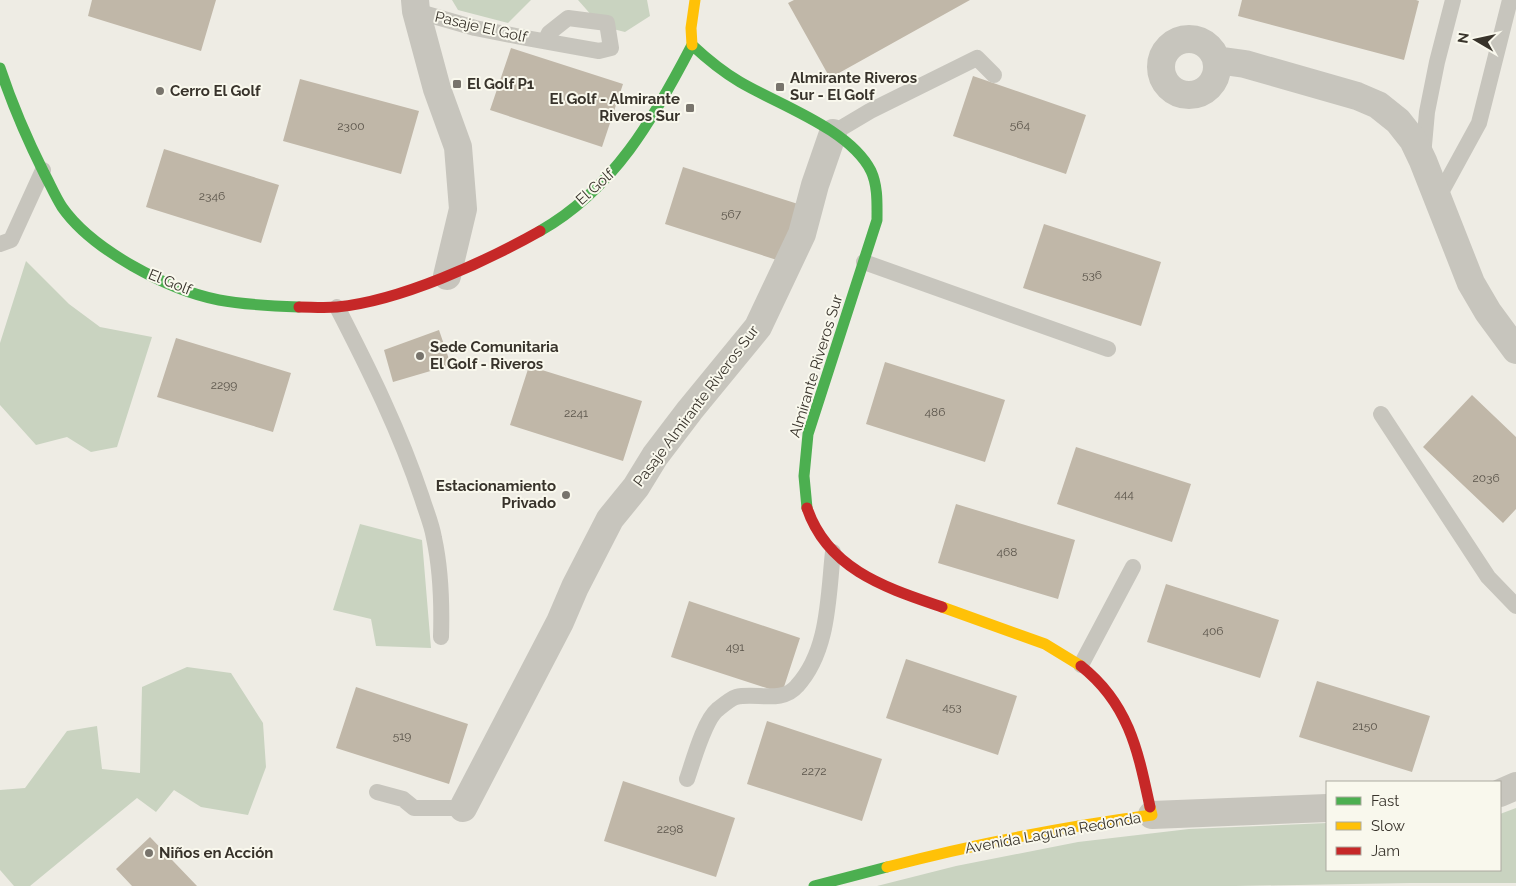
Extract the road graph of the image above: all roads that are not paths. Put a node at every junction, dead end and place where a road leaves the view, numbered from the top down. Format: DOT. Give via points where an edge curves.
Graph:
graph roads {
  1 [pos="695,0"];
  2 [pos="1453,0"];
  3 [pos="1510,0"];
  4 [pos="416,5"];
  5 [pos="545,42"];
  6 [pos="692,45"];
  7 [pos="1216,60"];
  8 [pos="0,68"];
  9 [pos="994,75"];
  10 [pos="833,132"];
  11 [pos="1423,161"];
  12 [pos="43,170"];
  13 [pos="1438,198"];
  14 [pos="0,244"];
  15 [pos="864,262"];
  16 [pos="446,276"];
  17 [pos="337,307"];
  18 [pos="1108,349"];
  19 [pos="1516,350"];
  20 [pos="1381,414"];
  21 [pos="833,552"];
  22 [pos="1133,567"];
  23 [pos="1516,606"];
  24 [pos="441,637"];
  25 [pos="1081,665"];
  26 [pos="687,779"];
  27 [pos="1516,786"];
  28 [pos="377,792"];
  29 [pos="1501,793"];
  30 [pos="463,808"];
  31 [pos="1326,808"];
  32 [pos="1152,816"];
  33 [pos="814,886"];
  1 -- 6 [label="street"];
  2 -- 11 [label="lane" via="1427,112"];
  3 -- 13 [label="lane" via="1479,123"];
  4 -- 5 [label="lane, Pasaje El Golf" via="475,28"];
  4 -- 16 [label="street" via="437,88 458,147 463,208"];
  6 -- 10 [label="street, Almirante Riveros Sur" via="740,82"];
  6 -- 16 [label="street, El Golf" via="645,132 595,191 528,238"];
  7 -- 11 [label="street" via="1244,64 1378,105 1398,121 1413,140"];
  8 -- 12 [label="street, El Golf"];
  9 -- 10 [label="lane" via="976,58"];
  10 -- 15 [label="street, Almirante Riveros Sur" via="856,150 874,180 878,199 877,220"];
  10 -- 30 [label="street, Pasaje Almirante Riveros Sur" via="802,234 758,328 690,410 610,520"];
  11 -- 13 [label="street"];
  12 -- 14 [label="lane" via="11,240"];
  12 -- 17 [label="street, El Golf" via="63,209 83,230 106,249 169,284 216,299 248,304"];
  13 -- 19 [label="street" via="1471,283"];
  15 -- 18 [label="lane"];
  15 -- 21 [label="street, Almirante Riveros Sur" via="808,434 805,461 803,492 809,516"];
  16 -- 17 [label="street, El Golf" via="388,296"];
  17 -- 24 [label="lane" via="411,465 435,539 442,602"];
  20 -- 23 [label="lane" via="1488,577"];
  21 -- 25 [label="street, Almirante Riveros Sur" via="847,566 879,584 1045,644"];
  21 -- 26 [label="lane" via="823,638 808,670 797,687 783,696 735,697 716,711 701,738"];
  22 -- 25 [label="lane"];
  25 -- 32 [label="street, Almirante Riveros Sur" via="1101,682 1118,705 1134,739"];
  27 -- 29 [label="street"];
  28 -- 30 [label="lane" via="403,799 414,808"];
  31 -- 32 [label="street, Avenida Laguna Redonda"];
  32 -- 33 [label="street, Avenida Laguna Redonda" via="1070,826 1009,838"];
}
